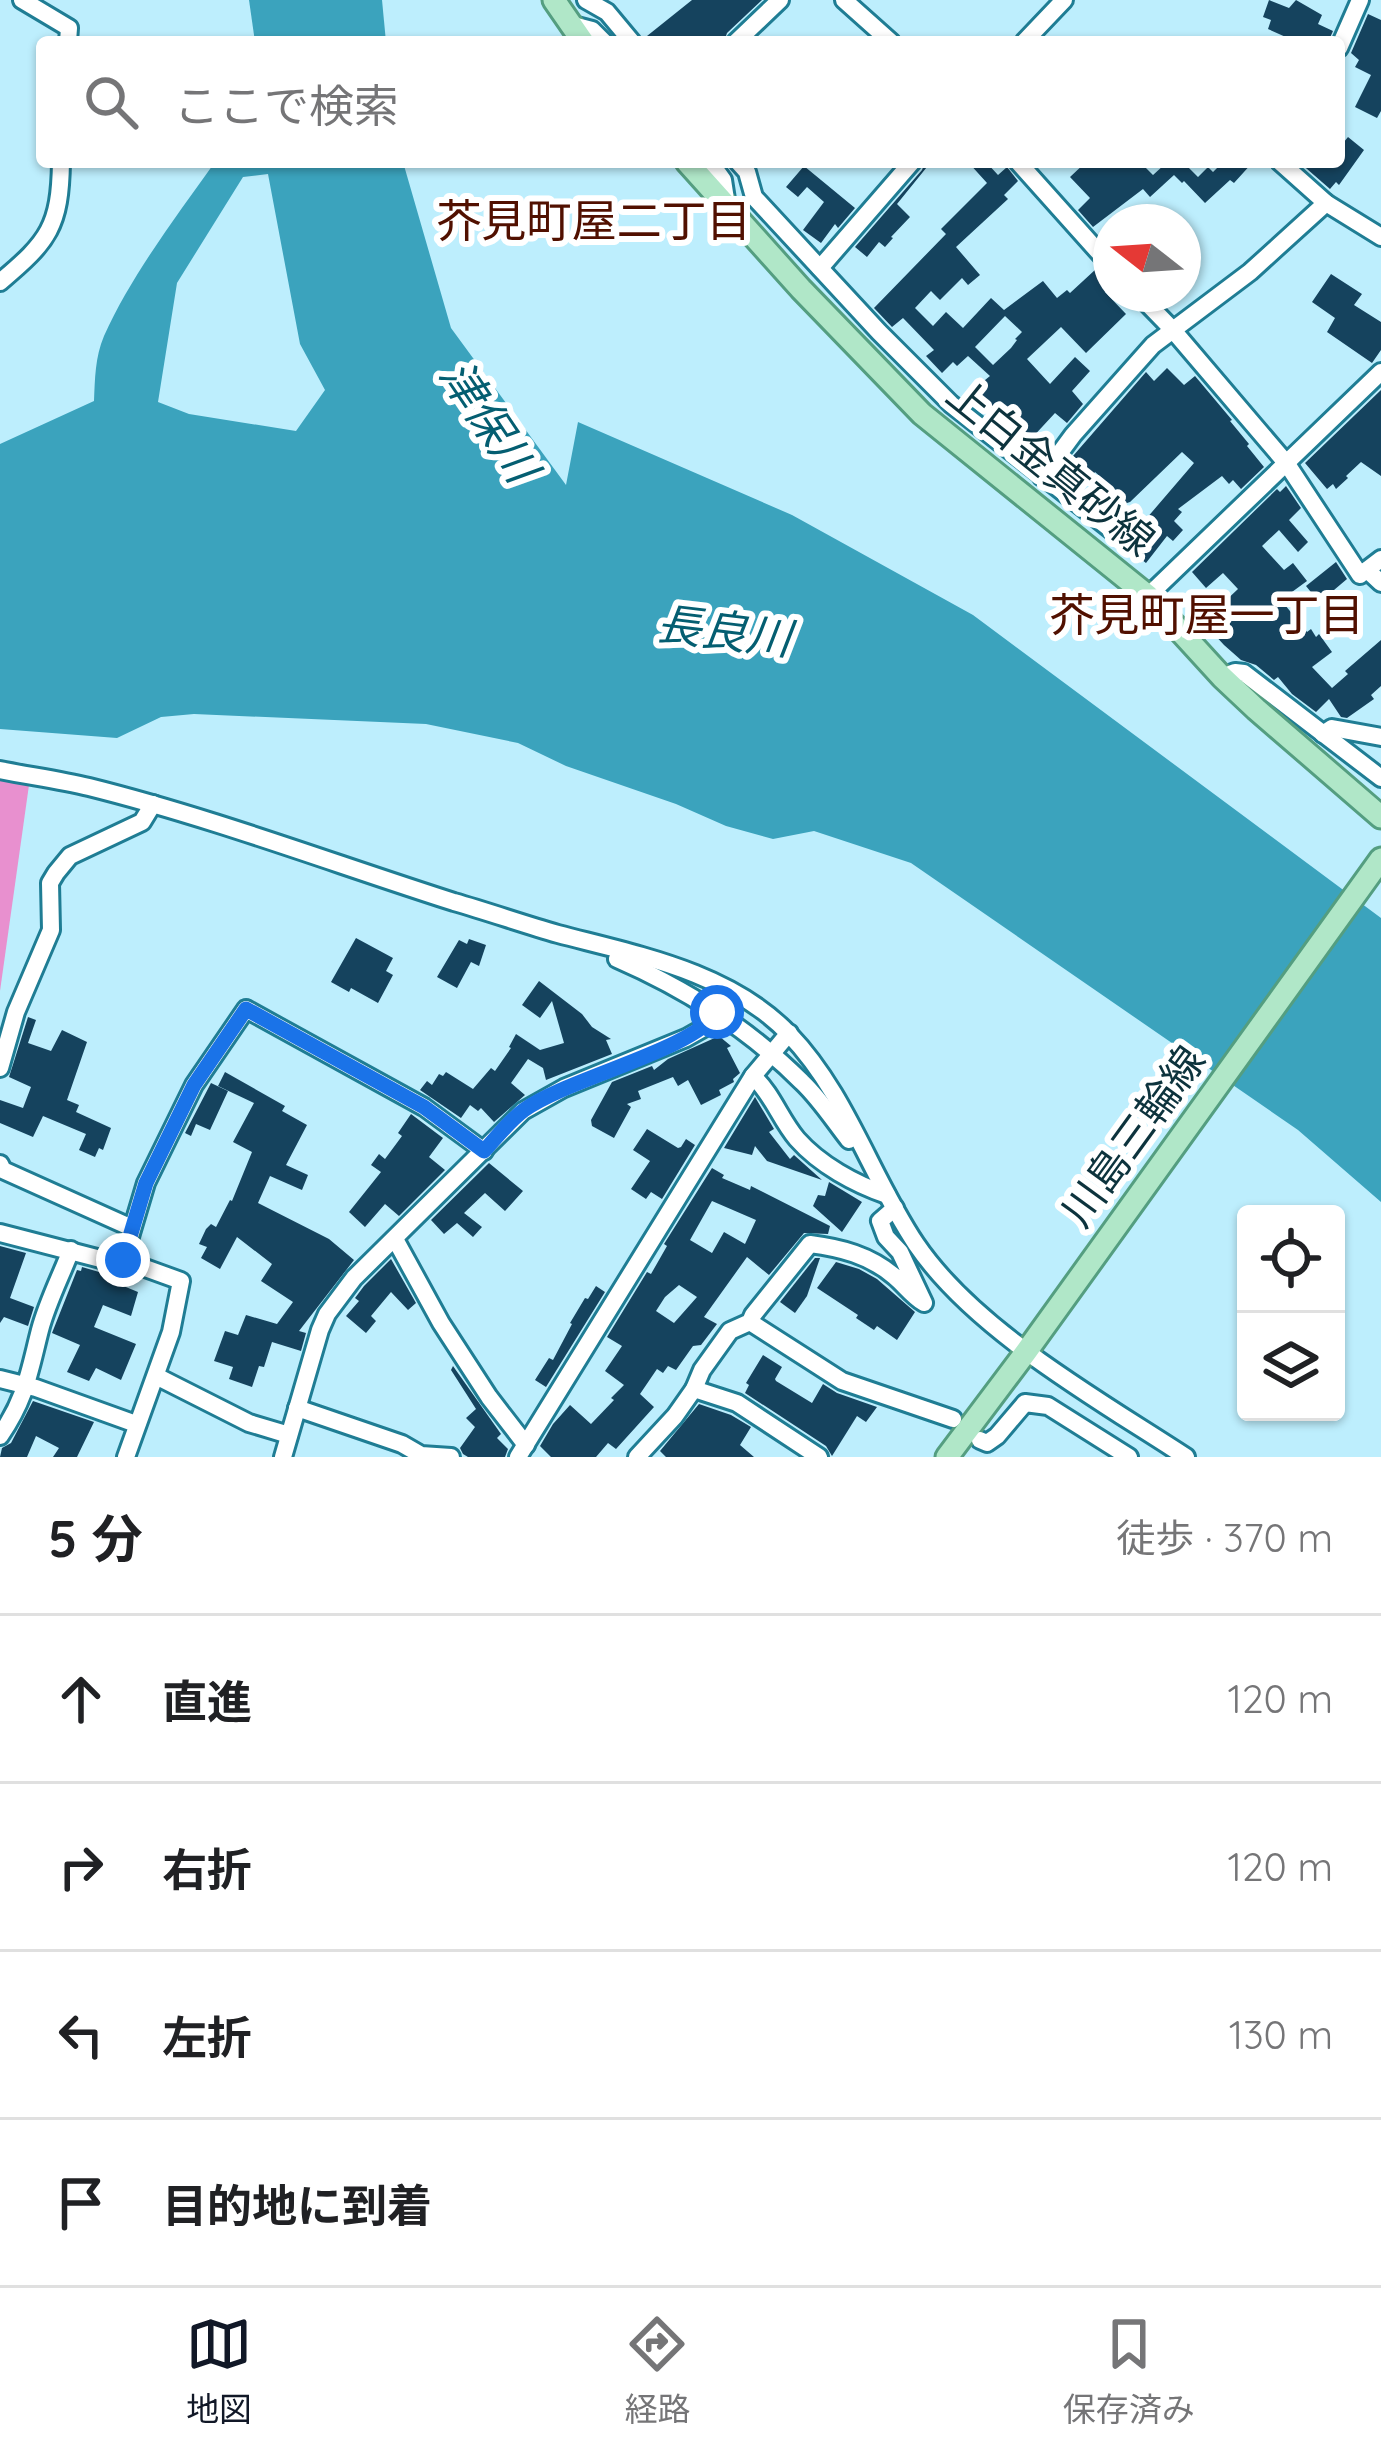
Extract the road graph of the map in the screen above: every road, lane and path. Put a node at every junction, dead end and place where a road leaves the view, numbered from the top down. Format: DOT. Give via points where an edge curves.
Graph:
graph roads {
  1 [pos="22,0"];
  2 [pos="554,0"];
  3 [pos="586,0"];
  4 [pos="780,0"];
  5 [pos="844,0"];
  6 [pos="1064,0"];
  7 [pos="1360,0"];
  8 [pos="576,33"];
  9 [pos="68,36"];
  10 [pos="627,36"];
  11 [pos="742,36"];
  12 [pos="884,36"];
  13 [pos="1030,36"];
  14 [pos="1344,36"];
  15 [pos="61,168"];
  16 [pos="692,168"];
  17 [pos="714,168"];
  18 [pos="743,168"];
  19 [pos="907,168"];
  20 [pos="1023,168"];
  21 [pos="1287,168"];
  22 [pos="1326,203"];
  23 [pos="727,206"];
  24 [pos="1381,237"];
  25 [pos="1093,246"];
  26 [pos="8,264"];
  27 [pos="820,268"];
  28 [pos="0,282"];
  29 [pos="1155,312"];
  30 [pos="1172,329"];
  31 [pos="1381,372"];
  32 [pos="1287,464"];
  33 [pos="1042,477"];
  34 [pos="1123,538"];
  35 [pos="1376,571"];
  36 [pos="1148,596"];
  37 [pos="1222,676"];
  38 [pos="1323,734"];
  39 [pos="1381,737"];
  40 [pos="0,770"];
  41 [pos="1381,778"];
  42 [pos="153,804"];
  43 [pos="1381,817"];
  44 [pos="1381,859"];
  45 [pos="545,930"];
  46 [pos="717,1012"];
  47 [pos="789,1034"];
  48 [pos="770,1053"];
  49 [pos="0,1068"];
  50 [pos="753,1076"];
  51 [pos="484,1151"];
  52 [pos="0,1164"];
  53 [pos="888,1196"];
  54 [pos="132,1228"];
  55 [pos="0,1233"];
  56 [pos="395,1239"];
  57 [pos="71,1250"];
  58 [pos="123,1260"];
  59 [pos="750,1322"];
  60 [pos="1026,1352"];
  61 [pos="155,1376"];
  62 [pos="0,1379"];
  63 [pos="26,1387"];
  64 [pos="694,1389"];
  65 [pos="297,1408"];
  66 [pos="953,1420"];
  67 [pos="136,1424"];
  68 [pos="0,1436"];
  69 [pos="289,1436"];
  70 [pos="980,1440"];
  71 [pos="522,1451"];
  72 [pos="126,1457"];
  73 [pos="284,1457"];
  74 [pos="451,1457"];
  75 [pos="637,1457"];
  76 [pos="819,1457"];
  77 [pos="947,1457"];
  78 [pos="1129,1457"];
  79 [pos="1186,1457"];
  1 -- 9 [label="street" via="69,28"];
  2 -- 8 [label="main road"];
  3 -- 10 [label="street"];
  4 -- 11 [label="street"];
  5 -- 12 [label="street"];
  6 -- 13 [label="street"];
  7 -- 14 [label="street"];
  15 -- 26 [label="street" via="57,217 44,242"];
  16 -- 23 [label="main road, 上白金真砂線"];
  17 -- 23 [label="street"];
  18 -- 27 [label="street" via="754,197"];
  19 -- 27 [label="street"];
  20 -- 25 [label="street"];
  21 -- 22 [label="street"];
  22 -- 24 [label="street"];
  22 -- 30 [label="street"];
  23 -- 36 [label="main road, 上白金真砂線" via="922,415"];
  26 -- 28 [label="street"];
  27 -- 33 [label="street" via="936,390"];
  29 -- 30 [label="street"];
  30 -- 32 [label="street"];
  30 -- 33 [label="street"];
  31 -- 32 [label="street"];
  32 -- 35 [label="street" via="1360,575"];
  32 -- 36 [label="street"];
  33 -- 34 [label="street"];
  36 -- 37 [label="main road, 上白金真砂線"];
  37 -- 38 [label="street" via="1244,673"];
  37 -- 43 [label="main road, 上白金真砂線"];
  38 -- 39 [label="street" via="1332,728"];
  38 -- 41 [label="street"];
  40 -- 42 [label="street"];
  42 -- 45 [label="street"];
  42 -- 49 [label="street" via="142,822 70,856 56,873 51,930"];
  44 -- 60 [label="main road, 川島三輪線"];
  45 -- 46 [label="street" via="672,983"];
  45 -- 47 [label="street" via="676,966 734,993"];
  46 -- 48 [label="street"];
  46 -- 51 [label="street" via="686,1038 523,1111"];
  47 -- 48 [label="street"];
  47 -- 53 [label="street" via="831,1090"];
  48 -- 50 [label="street"];
  48 -- 53 [label="street" via="806,1085"];
  50 -- 53 [label="street" via="801,1144 856,1184"];
  50 -- 71 [label="street"];
  51 -- 54 [label="street" via="424,1107 246,1009 194,1085"];
  51 -- 56 [label="street"];
  52 -- 54 [label="street"];
  53 -- 59 [label="street" via="880,1221 924,1303 867,1257 810,1244"];
  53 -- 60 [label="street" via="935,1269"];
  54 -- 58 [label="street"];
  55 -- 57 [label="street"];
  56 -- 65 [label="street" via="327,1314"];
  56 -- 71 [label="street"];
  57 -- 58 [label="street"];
  57 -- 63 [label="street"];
  58 -- 61 [label="street" via="181,1281"];
  59 -- 64 [label="street" via="730,1331"];
  59 -- 66 [label="street" via="842,1381"];
  60 -- 77 [label="main road, 川島三輪線"];
  60 -- 79 [label="street"];
  61 -- 67 [label="street"];
  61 -- 69 [label="street"];
  62 -- 63 [label="street"];
  63 -- 67 [label="street"];
  63 -- 68 [label="street"];
  64 -- 75 [label="street"];
  64 -- 76 [label="street" via="737,1403"];
  65 -- 69 [label="street"];
  65 -- 74 [label="street" via="421,1455"];
  67 -- 72 [label="street"];
  69 -- 73 [label="street"];
  70 -- 78 [label="street" via="998,1436 1025,1403 1048,1406"];
}
